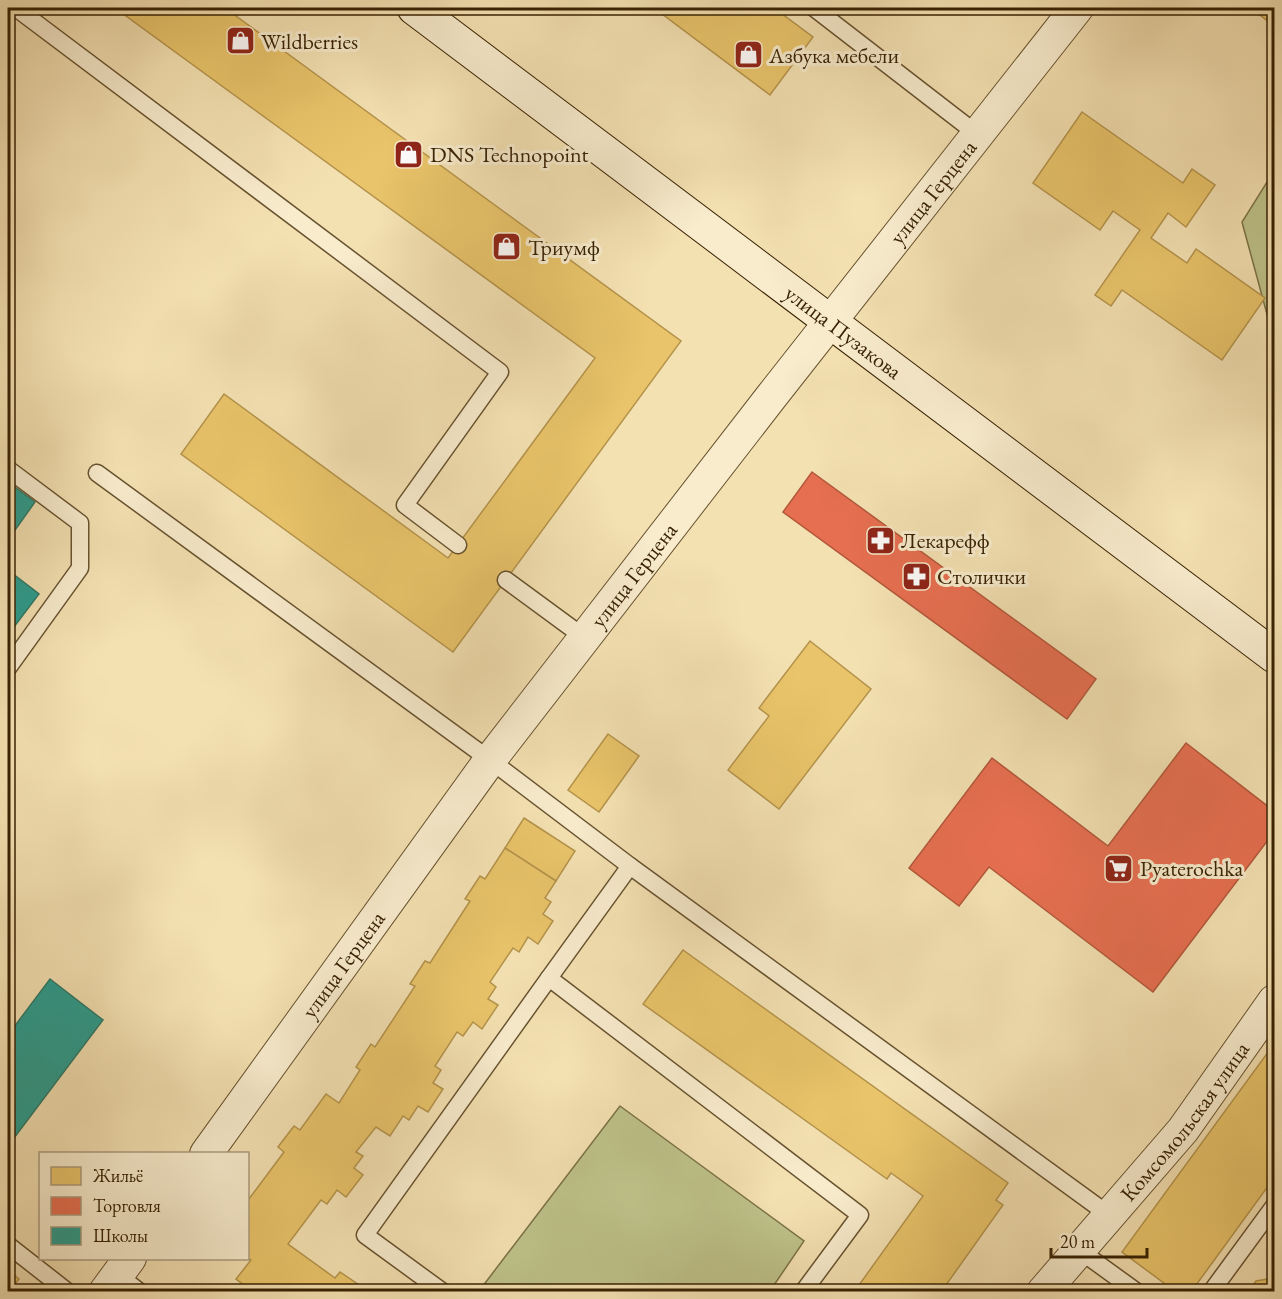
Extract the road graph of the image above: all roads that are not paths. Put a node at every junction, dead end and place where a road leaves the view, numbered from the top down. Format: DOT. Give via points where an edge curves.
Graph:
graph roads {
  1 [pos="16,8"];
  2 [pos="414,8"];
  3 [pos="814,8"];
  4 [pos="1077,8"];
  5 [pos="977,134"];
  6 [pos="830,321"];
  7 [pos="8,469"];
  8 [pos="97,472"];
  9 [pos="458,545"];
  10 [pos="506,580"];
  11 [pos="585,638"];
  12 [pos="1275,656"];
  13 [pos="8,668"];
  14 [pos="490,760"];
  15 [pos="630,866"];
  16 [pos="549,978"];
  17 [pos="1275,1001"];
  18 [pos="207,1152"];
  19 [pos="1275,1206"];
  20 [pos="1109,1215"];
  21 [pos="8,1245"];
  22 [pos="1079,1250"];
  23 [pos="68,1292"];
  24 [pos="443,1292"];
  25 [pos="803,1292"];
  26 [pos="1043,1292"];
  27 [pos="1137,1292"];
  28 [pos="1211,1292"];
  1 -- 9 [label="lane" via="500,372 405,506"];
  2 -- 6 [label="street, улица Пузакова"];
  3 -- 5 [label="lane"];
  4 -- 5 [label="street, улица Герцена"];
  5 -- 6 [label="street, улица Герцена"];
  6 -- 11 [label="street, улица Герцена"];
  6 -- 12 [label="street, улица Пузакова"];
  7 -- 13 [label="lane" via="80,523 80,568"];
  8 -- 14 [label="lane"];
  10 -- 11 [label="lane"];
  11 -- 14 [label="street, улица Герцена"];
  14 -- 15 [label="lane"];
  14 -- 18 [label="street, улица Герцена"];
  15 -- 16 [label="lane"];
  15 -- 20 [label="lane"];
  16 -- 24 [label="lane" via="365,1234"];
  16 -- 25 [label="lane" via="861,1215"];
  17 -- 20 [label="street, Комсомольская улица" via="1183,1130"];
  19 -- 28 [label="lane"];
  20 -- 22 [label="street, Комсомольская улица"];
  21 -- 23 [label="lane"];
  22 -- 26 [label="street, Комсомольская улица"];
  22 -- 27 [label="lane"];
}
